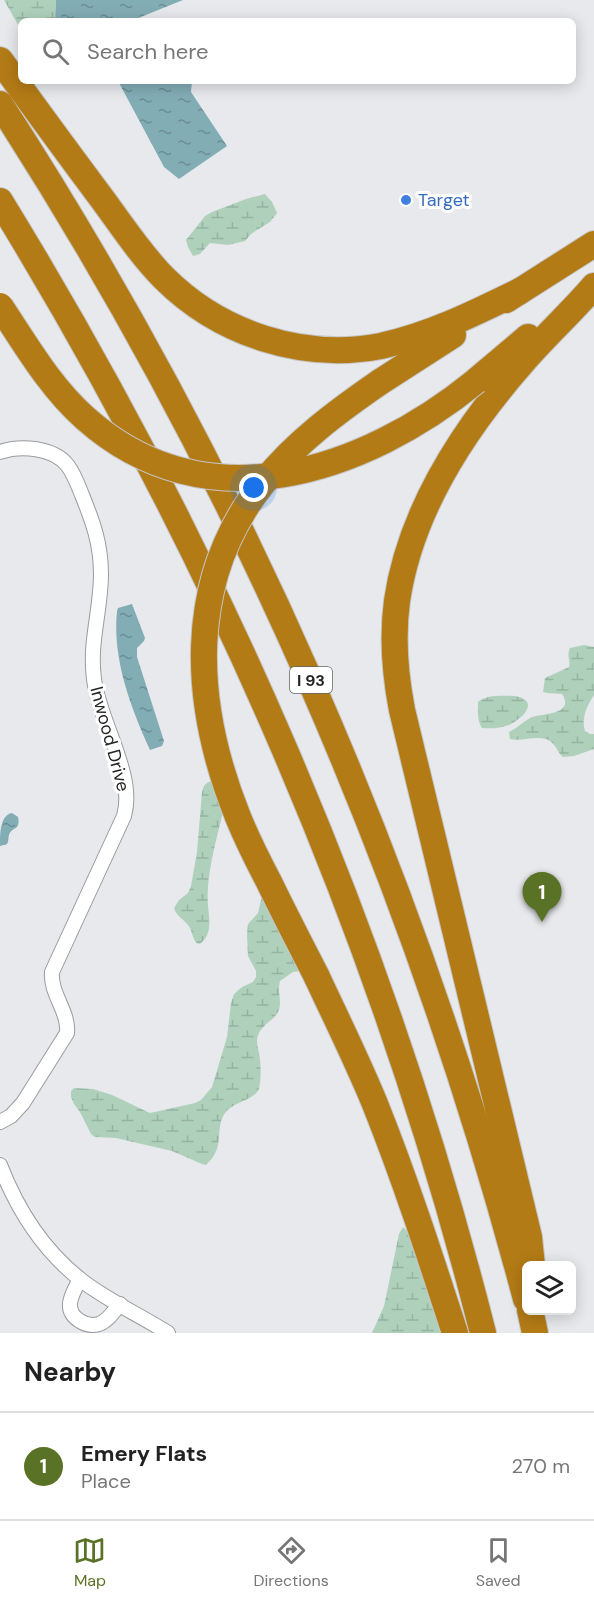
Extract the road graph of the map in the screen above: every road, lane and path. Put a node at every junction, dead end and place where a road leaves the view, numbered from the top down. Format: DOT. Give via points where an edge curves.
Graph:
graph roads {
  1 [pos="0,60"];
  2 [pos="0,104"];
  3 [pos="0,201"];
  4 [pos="594,244"];
  5 [pos="594,286"];
  6 [pos="520,291"];
  7 [pos="0,306"];
  8 [pos="0,452"];
  9 [pos="0,1122"];
  10 [pos="0,1165"];
  11 [pos="531,1261"];
  12 [pos="80,1279"];
  13 [pos="522,1284"];
  14 [pos="120,1304"];
  15 [pos="531,1315"];
  16 [pos="536,1315"];
  17 [pos="168,1333"];
  18 [pos="455,1333"];
  19 [pos="483,1333"];
  20 [pos="537,1333"];
  1 -- 6 [label="highway" via="154,268 195,304 239,329 292,346 364,348 440,328"];
  2 -- 13 [label="highway, I 93" via="95,259 170,392 255,559 314,688 430,982 478,1128"];
  3 -- 19 [label="highway" via="145,454 285,750 400,1054"];
  4 -- 6 [label="highway"];
  5 -- 7 [label="highway, bridge" via="419,423 344,458 303,471 237,478 180,470 145,457 87,420 50,380"];
  5 -- 11 [label="highway" via="499,391 451,461 409,552 395,617 395,666 402,710 529,1237"];
  6 -- 18 [label="highway, bridge" via="380,381 316,429 264,482 226,547 205,625 205,696 221,770 245,834 316,975 379,1115"];
  8 -- 9 [label="street, Inwood Drive" via="22,447 53,454 68,465 94,525 101,573 92,663 97,697 124,778 127,799 124,816 51,972 67,1033 23,1103"];
  10 -- 12 [label="street" via="27,1219"];
  12 -- 14 [label="street"];
  12 -- 14 [label="street" via="70,1303 78,1320 98,1324"];
  14 -- 17 [label="street"];
  15 -- 20 [label="highway"];
  16 -- 20 [label="highway"];
}
